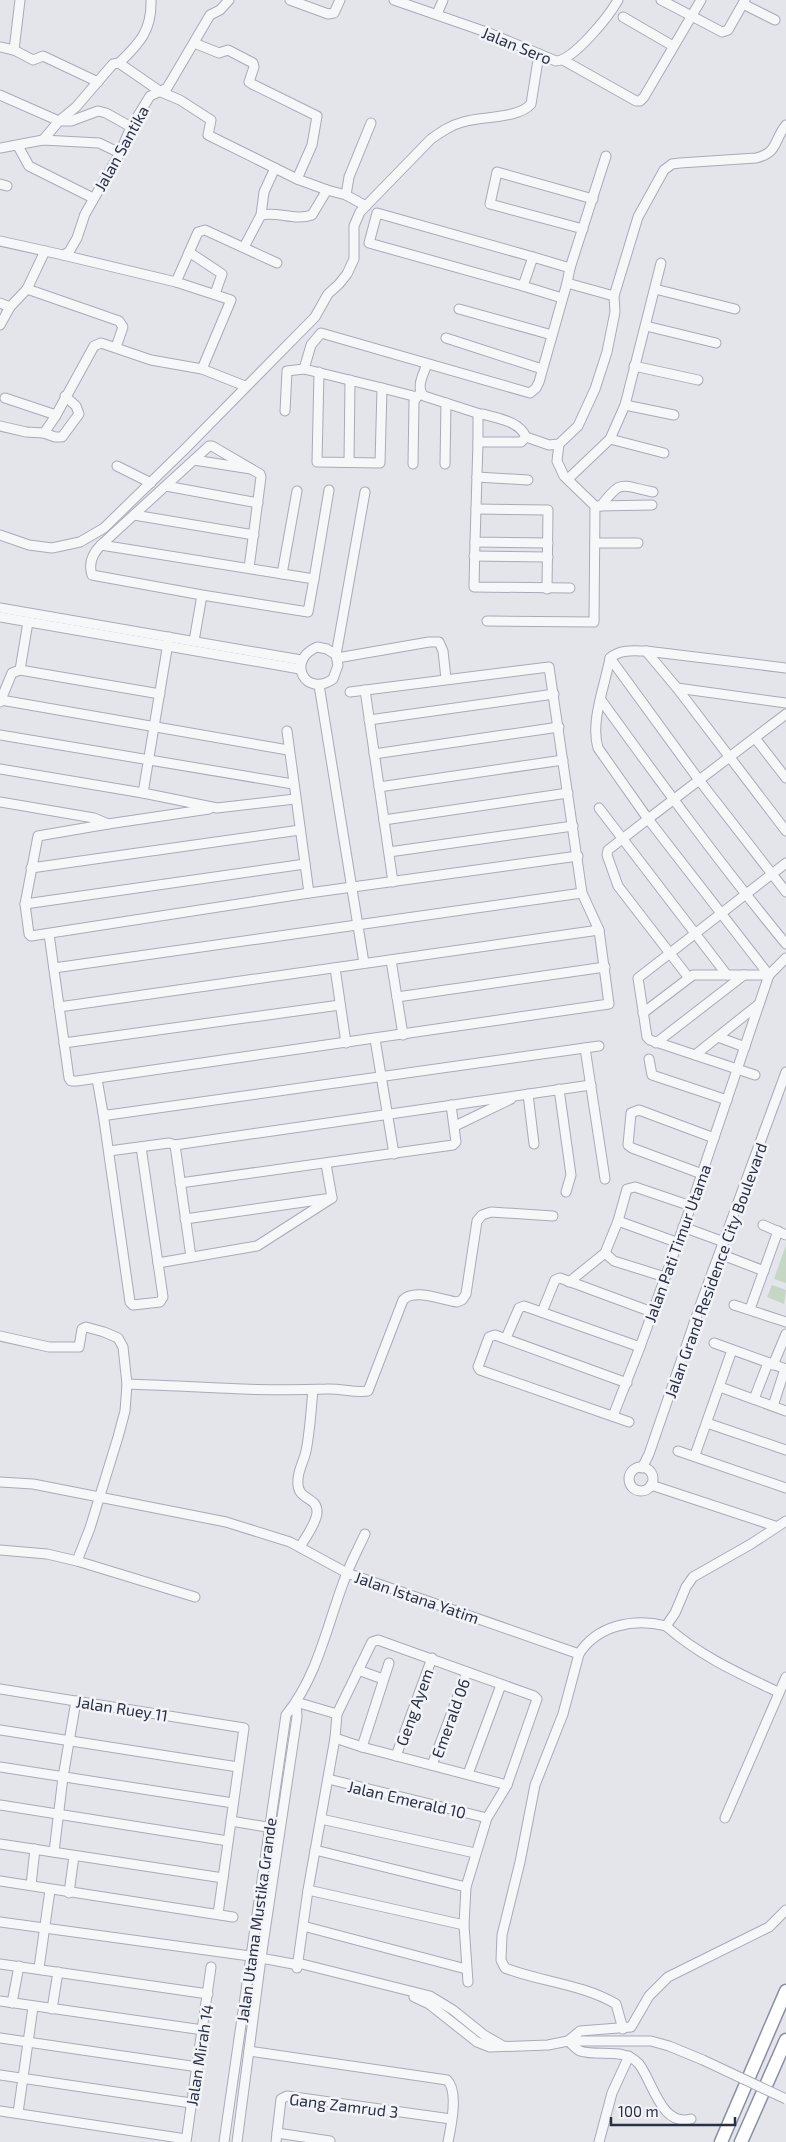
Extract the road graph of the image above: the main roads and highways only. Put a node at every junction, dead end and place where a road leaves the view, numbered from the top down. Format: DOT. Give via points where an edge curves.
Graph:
graph roads {
  1 [pos="786,1991"];
  2 [pos="786,2040"];
  3 [pos="721,2142"];
  4 [pos="741,2142"];
  1 -- 3 [label="highway"];
  2 -- 4 [label="highway"];
}
